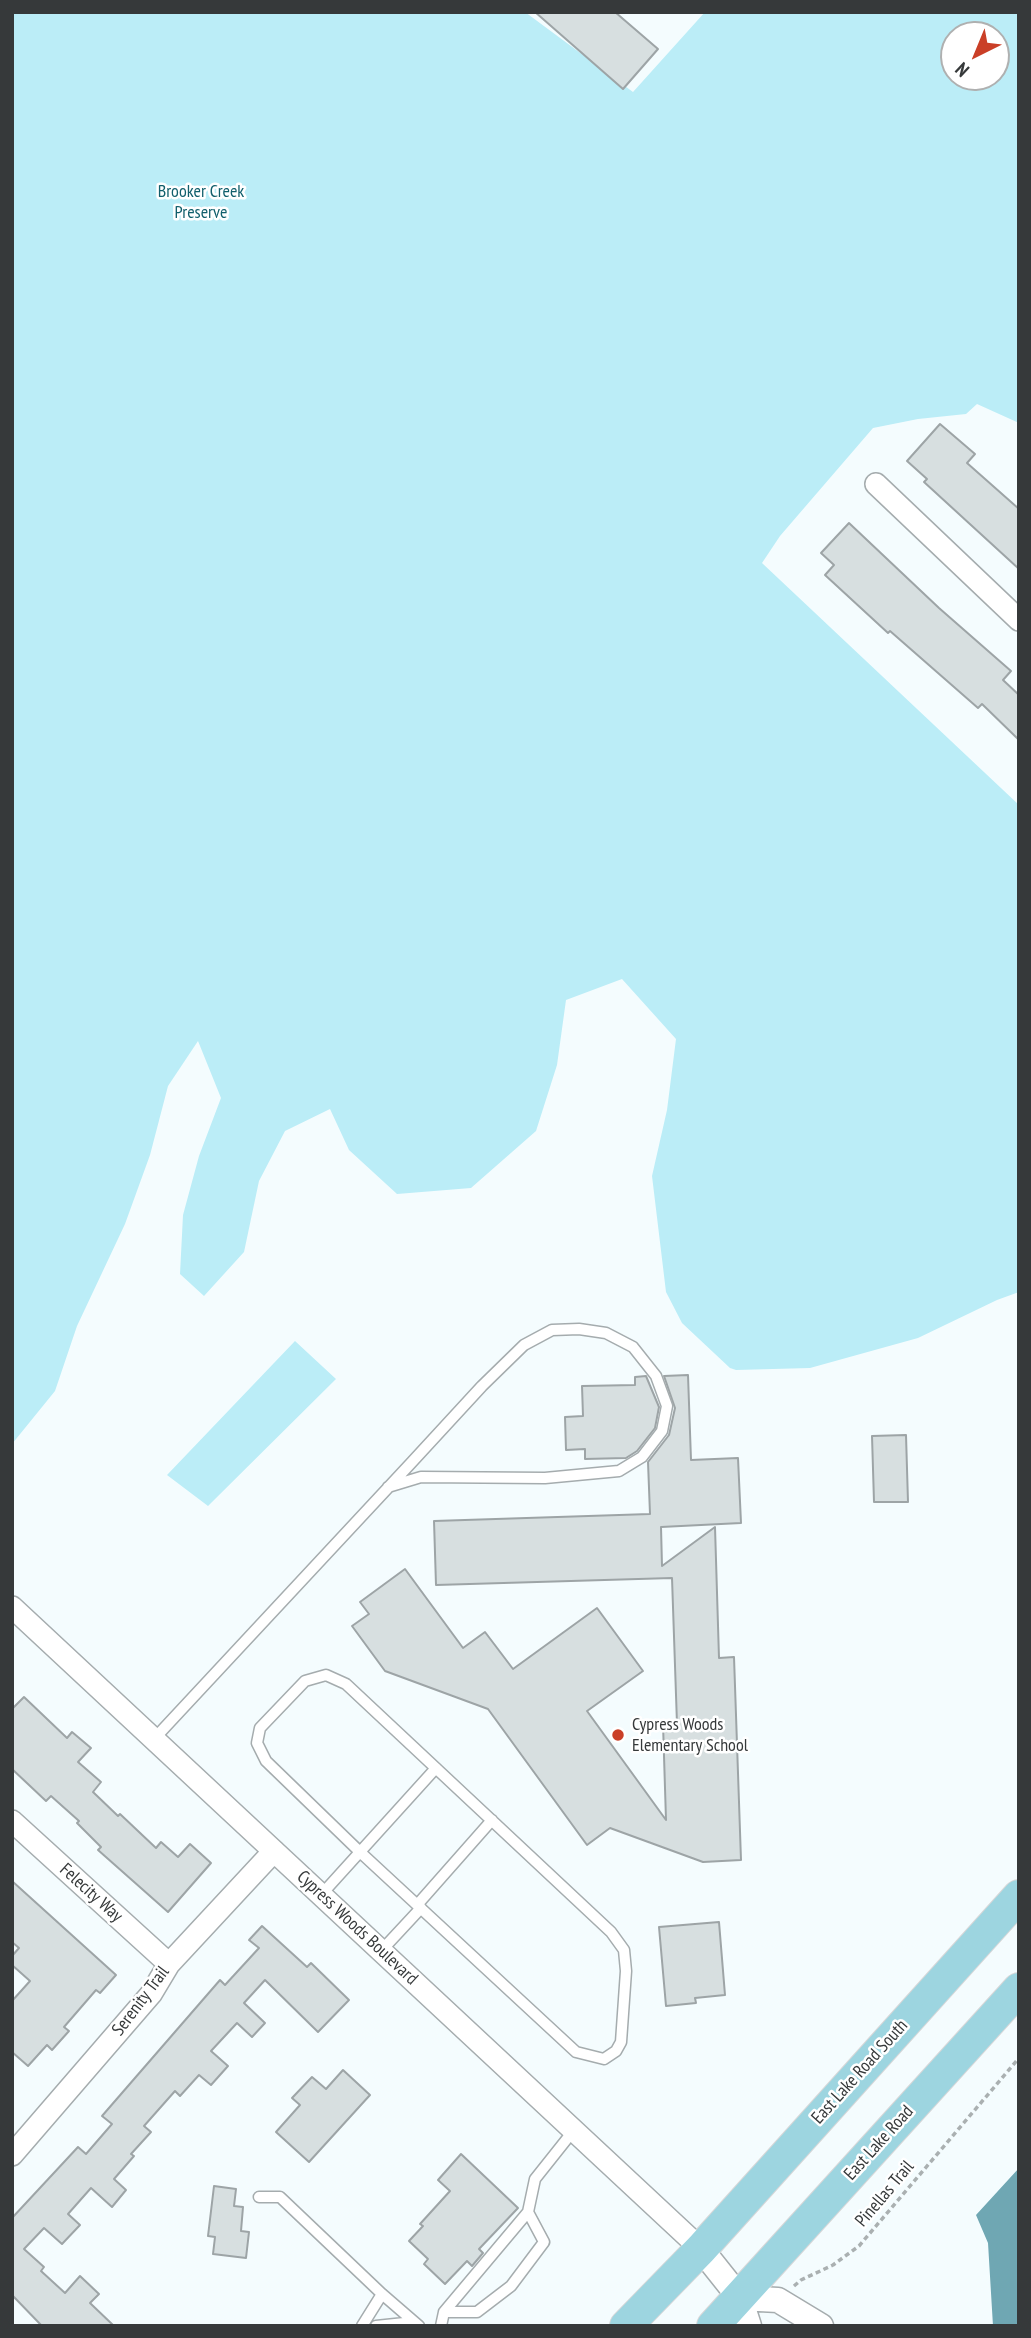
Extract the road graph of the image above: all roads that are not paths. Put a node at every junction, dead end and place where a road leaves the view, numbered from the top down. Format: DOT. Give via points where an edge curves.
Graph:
graph roads {
  1 [pos="876,484"];
  2 [pos="1019,620"];
  3 [pos="388,1487"];
  4 [pos="12,1607"];
  5 [pos="154,1738"];
  6 [pos="436,1768"];
  7 [pos="492,1820"];
  8 [pos="12,1821"];
  9 [pos="274,1851"];
  10 [pos="360,1852"];
  11 [pos="321,1895"];
  12 [pos="1019,1896"];
  13 [pos="419,1907"];
  14 [pos="381,1951"];
  15 [pos="169,1964"];
  16 [pos="1019,1989"];
  17 [pos="574,2130"];
  18 [pos="12,2155"];
  19 [pos="259,2197"];
  20 [pos="528,2212"];
  21 [pos="701,2249"];
  22 [pos="382,2294"];
  23 [pos="444,2312"];
  24 [pos="744,2312"];
  25 [pos="416,2324"];
  26 [pos="362,2326"];
  27 [pos="376,2326"];
  28 [pos="441,2326"];
  29 [pos="626,2326"];
  30 [pos="713,2326"];
  31 [pos="821,2326"];
  1 -- 2 [label="street"];
  3 -- 3 [label="lane" via="524,1345 552,1331 606,1333 634,1348 656,1376 667,1406 662,1431 642,1457 619,1471 545,1478 421,1477"];
  3 -- 5 [label="lane"];
  4 -- 5 [label="street, Cypress Woods Boulevard"];
  5 -- 9 [label="street, Cypress Woods Boulevard"];
  6 -- 7 [label="lane"];
  6 -- 10 [label="lane"];
  6 -- 10 [label="lane" via="346,1684 326,1675 305,1681 278,1708 260,1728 257,1742 267,1761"];
  7 -- 13 [label="lane"];
  7 -- 13 [label="lane" via="611,1932 624,1950 621,2042 616,2051 604,2059 576,2052"];
  8 -- 15 [label="street, Felecity Way"];
  9 -- 11 [label="street, Cypress Woods Boulevard"];
  9 -- 15 [label="street, Serenity Trail"];
  10 -- 11 [label="lane"];
  10 -- 13 [label="lane"];
  11 -- 14 [label="street, Cypress Woods Boulevard"];
  12 -- 21 [label="main road, East Lake Road South"];
  13 -- 14 [label="lane"];
  14 -- 17 [label="street, Cypress Woods Boulevard"];
  15 -- 18 [label="street, Serenity Trail" via="152,1994"];
  16 -- 24 [label="main road, East Lake Road"];
  17 -- 20 [label="lane" via="535,2179"];
  17 -- 21 [label="street, Cypress Woods Boulevard"];
  19 -- 22 [label="lane" via="280,2197"];
  20 -- 23 [label="lane"];
  20 -- 23 [label="lane" via="544,2242 511,2286 477,2312"];
  21 -- 24 [label="street"];
  21 -- 29 [label="main road, East Lake Road South"];
  22 -- 25 [label="lane"];
  22 -- 26 [label="lane"];
  23 -- 28 [label="lane"];
  24 -- 30 [label="main road, East Lake Road"];
  24 -- 31 [label="street" via="778,2300"];
  25 -- 27 [label="lane"];
}
